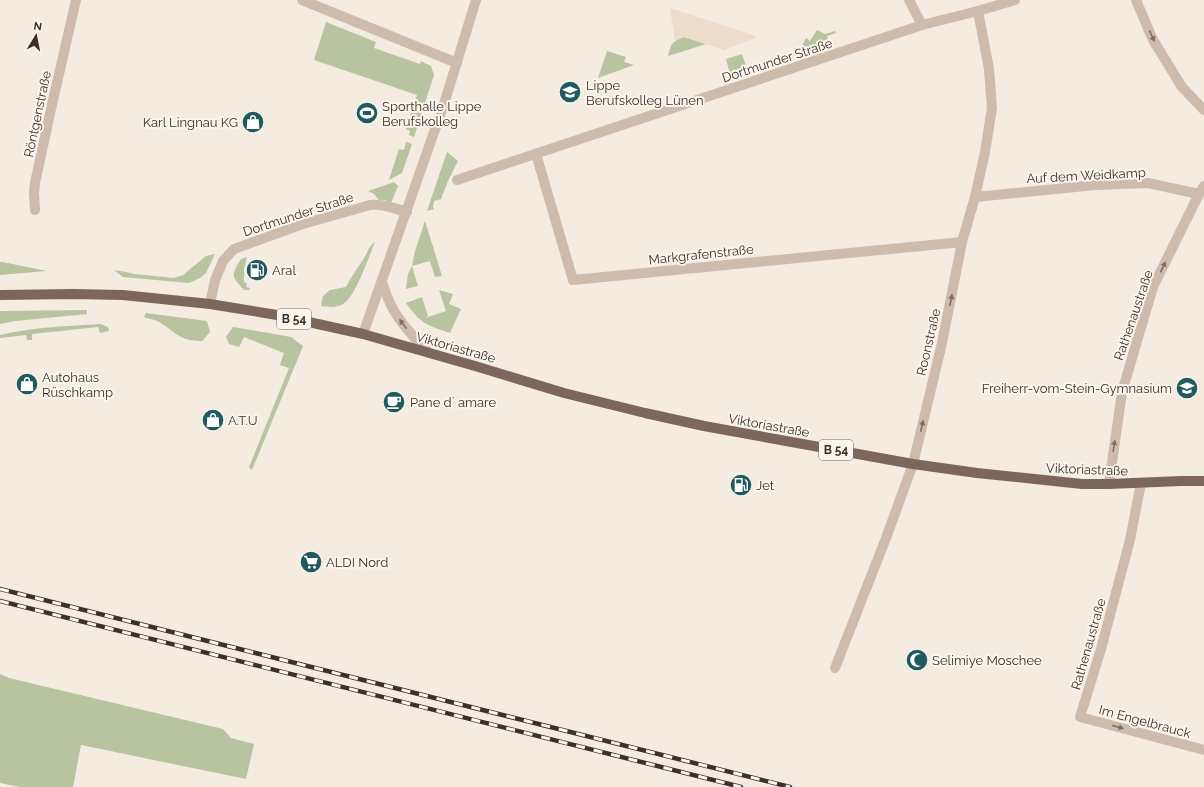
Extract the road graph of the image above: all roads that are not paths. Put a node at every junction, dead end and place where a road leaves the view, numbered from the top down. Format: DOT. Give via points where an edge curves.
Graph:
graph roads {
  1 [pos="76,0"];
  2 [pos="302,0"];
  3 [pos="476,0"];
  4 [pos="909,0"];
  5 [pos="1015,0"];
  6 [pos="1136,0"];
  7 [pos="978,11"];
  8 [pos="922,25"];
  9 [pos="457,63"];
  10 [pos="1204,110"];
  11 [pos="536,154"];
  12 [pos="457,180"];
  13 [pos="1201,190"];
  14 [pos="975,196"];
  15 [pos="35,210"];
  16 [pos="407,212"];
  17 [pos="962,242"];
  18 [pos="382,282"];
  19 [pos="0,295"];
  20 [pos="210,304"];
  21 [pos="363,334"];
  22 [pos="429,353"];
  23 [pos="912,464"];
  24 [pos="1204,481"];
  25 [pos="1141,483"];
  26 [pos="1109,484"];
  27 [pos="835,668"];
  28 [pos="1080,718"];
  29 [pos="1204,750"];
  1 -- 15 [label="street, Röntgenstraße" via="34,192"];
  2 -- 9 [label="street"];
  3 -- 9 [label="street"];
  4 -- 8 [label="street"];
  5 -- 7 [label="street, Dortmunder Straße"];
  6 -- 10 [label="street, one-way" via="1153,40 1182,87"];
  7 -- 8 [label="street, Dortmunder Straße"];
  7 -- 14 [label="street, Roonstraße" via="992,108"];
  8 -- 11 [label="street, Dortmunder Straße"];
  9 -- 16 [label="street"];
  11 -- 12 [label="street, Dortmunder Straße"];
  11 -- 17 [label="street, Markgrafenstraße" via="573,280"];
  13 -- 14 [label="street, Auf dem Weidkamp" via="1148,183"];
  26 -- 13 [label="street, Rathenaustraße, one-way" via="1122,392 1153,287"];
  14 -- 17 [label="street, Roonstraße"];
  16 -- 18 [label="street"];
  16 -- 20 [label="street, Dortmunder Straße" via="388,206 370,205 303,224 234,249 224,261 215,280"];
  23 -- 17 [label="street, Roonstraße, one-way" via="942,342"];
  18 -- 21 [label="street"];
  22 -- 18 [label="street, one-way" via="394,310"];
  19 -- 20 [label="main road, B 54" via="123,295"];
  20 -- 21 [label="main road, B 54" via="277,315"];
  21 -- 22 [label="main road, Viktoriastraße / B 54"];
  22 -- 23 [label="main road, Viktoriastraße / B 54" via="564,393 645,413"];
  23 -- 26 [label="main road, Viktoriastraße / B 54" via="1054,482"];
  23 -- 27 [label="street, Roonstraße"];
  24 -- 25 [label="main road, Viktoriastraße / B 54"];
  25 -- 26 [label="main road, Viktoriastraße / B 54"];
  25 -- 28 [label="street, Rathenaustraße" via="1130,540"];
  28 -- 29 [label="street, Im Engelbrauck, one-way"];
}
